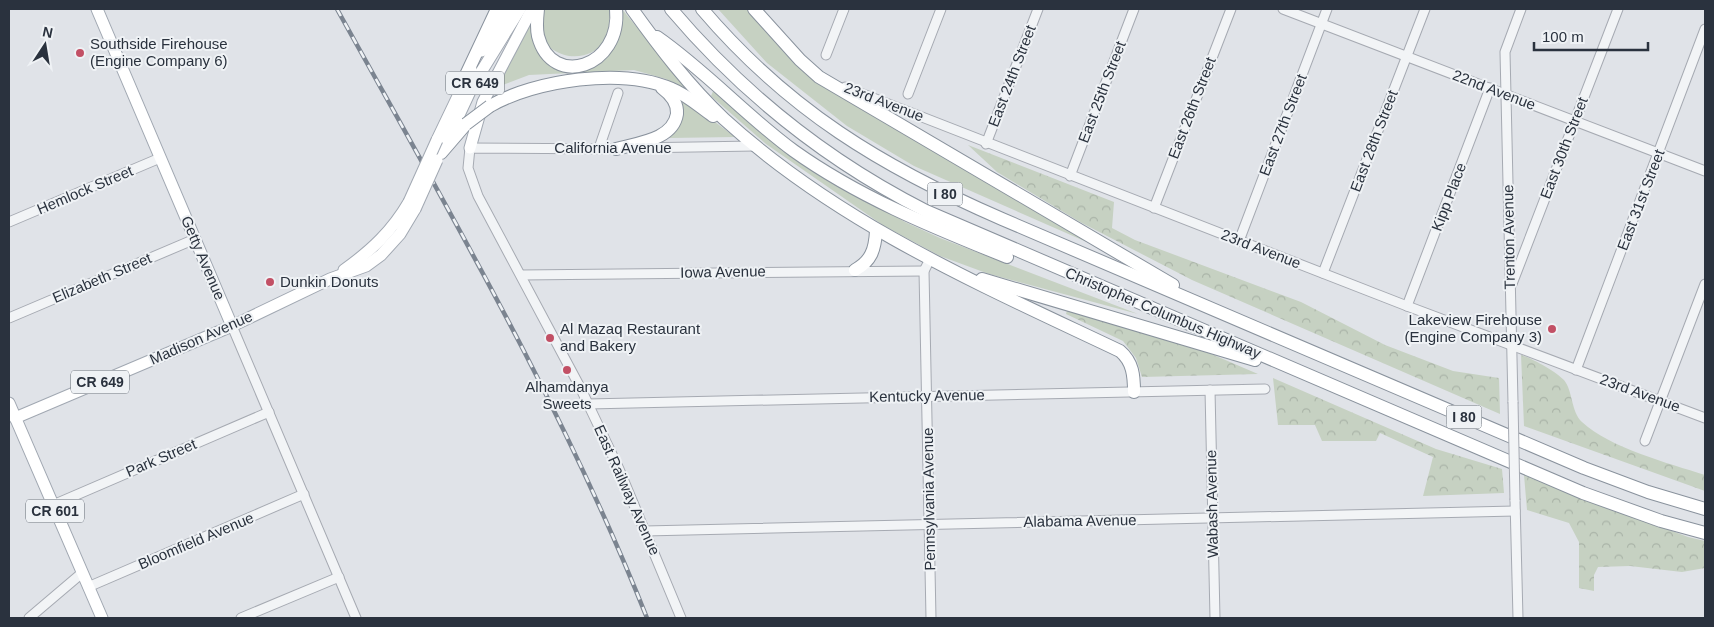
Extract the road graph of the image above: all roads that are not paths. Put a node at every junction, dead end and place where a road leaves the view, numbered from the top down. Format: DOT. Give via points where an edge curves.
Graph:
graph roads {
  1 [pos="97,9"];
  2 [pos="497,9"];
  3 [pos="509,9"];
  4 [pos="520,9"];
  5 [pos="532,9"];
  6 [pos="538,9"];
  7 [pos="616,9"];
  8 [pos="632,9"];
  9 [pos="671,9"];
  10 [pos="702,9"];
  11 [pos="754,9"];
  12 [pos="844,9"];
  13 [pos="941,9"];
  14 [pos="1038,9"];
  15 [pos="1134,9"];
  16 [pos="1231,9"];
  17 [pos="1283,9"];
  18 [pos="1327,9"];
  19 [pos="1425,9"];
  20 [pos="1521,9"];
  21 [pos="1618,9"];
  22 [pos="1322,23"];
  23 [pos="1705,29"];
  24 [pos="648,32"];
  25 [pos="826,55"];
  26 [pos="1407,56"];
  27 [pos="465,77"];
  28 [pos="819,77"];
  29 [pos="651,82"];
  30 [pos="1490,88"];
  31 [pos="618,93"];
  32 [pos="908,94"];
  33 [pos="1506,94"];
  34 [pos="1575,121"];
  35 [pos="741,133"];
  36 [pos="986,144"];
  37 [pos="755,146"];
  38 [pos="470,148"];
  39 [pos="599,148"];
  40 [pos="616,149"];
  41 [pos="1659,153"];
  42 [pos="439,156"];
  43 [pos="160,158"];
  44 [pos="1705,171"];
  45 [pos="1070,176"];
  46 [pos="412,205"];
  47 [pos="1154,208"];
  48 [pos="9,222"];
  49 [pos="876,231"];
  50 [pos="194,239"];
  51 [pos="1239,241"];
  52 [pos="927,266"];
  53 [pos="946,269"];
  54 [pos="855,270"];
  55 [pos="1323,273"];
  56 [pos="521,275"];
  57 [pos="1705,284"];
  58 [pos="1510,288"];
  59 [pos="1407,306"];
  60 [pos="1172,316"];
  61 [pos="1227,316"];
  62 [pos="9,318"];
  63 [pos="232,326"];
  64 [pos="1511,346"];
  65 [pos="1576,370"];
  66 [pos="1302,374"];
  67 [pos="1264,389"];
  68 [pos="1210,390"];
  69 [pos="1134,392"];
  70 [pos="927,396"];
  71 [pos="1660,400"];
  72 [pos="9,404"];
  73 [pos="588,404"];
  74 [pos="268,412"];
  75 [pos="15,418"];
  76 [pos="1705,418"];
  77 [pos="1645,441"];
  78 [pos="304,494"];
  79 [pos="53,504"];
  80 [pos="1705,509"];
  81 [pos="1515,511"];
  82 [pos="1213,519"];
  83 [pos="929,523"];
  84 [pos="645,531"];
  85 [pos="1705,533"];
  86 [pos="82,574"];
  87 [pos="339,577"];
  88 [pos="88,588"];
  89 [pos="30,618"];
  90 [pos="102,618"];
  91 [pos="241,618"];
  92 [pos="356,618"];
  93 [pos="681,618"];
  94 [pos="931,618"];
  95 [pos="1215,618"];
  96 [pos="1518,618"];
  1 -- 43 [label="main road, Getty Avenue"];
  2 -- 27 [label="highway"];
  3 -- 27 [label="main road, Madison Avenue / CR 649"];
  4 -- 42 [label="main road, Madison Avenue / CR 649" via="473,86"];
  5 -- 38 [label="main road" via="483,102"];
  6 -- 7 [label="highway" via="538,37 547,54 562,64 581,66 594,62 608,48 616,30"];
  8 -- 24 [label="highway"];
  9 -- 60 [label="highway, Christopher Columbus Highway / I 80" via="724,68 765,105 854,171 952,223"];
  10 -- 61 [label="highway, Christopher Columbus Highway / I 80" via="788,95 879,159 948,196"];
  11 -- 28 [label="highway"];
  12 -- 25 [label="street"];
  13 -- 32 [label="street"];
  14 -- 36 [label="street, East 24th Street"];
  15 -- 45 [label="street, East 25th Street"];
  16 -- 47 [label="street, East 26th Street"];
  17 -- 22 [label="street, 22nd Avenue"];
  18 -- 22 [label="street, East 27th Street"];
  19 -- 26 [label="street, East 28th Street"];
  20 -- 33 [label="street, Trenton Avenue" via="1505,52"];
  21 -- 34 [label="street, East 30th Street"];
  22 -- 26 [label="street, 22nd Avenue"];
  22 -- 51 [label="street, East 27th Street"];
  23 -- 41 [label="street, East 31st Street"];
  24 -- 35 [label="highway" via="691,84"];
  24 -- 60 [label="highway" via="682,54 794,150 862,194 902,214 1144,313"];
  26 -- 30 [label="street, 22nd Avenue"];
  26 -- 55 [label="street, East 28th Street"];
  27 -- 46 [label="main road, Madison Avenue / CR 649, bridge"];
  28 -- 36 [label="street, 23rd Avenue"];
  28 -- 61 [label="highway"];
  29 -- 35 [label="highway" via="679,92"];
  29 -- 40 [label="highway" via="673,99 677,108 673,125 655,138"];
  29 -- 42 [label="highway, bridge" via="617,79 547,84 515,93 466,124"];
  30 -- 33 [label="street, 22nd Avenue"];
  30 -- 59 [label="street, Kipp Place"];
  31 -- 39 [label="street"];
  33 -- 34 [label="street, 22nd Avenue"];
  33 -- 58 [label="street, Trenton Avenue"];
  34 -- 41 [label="street, 22nd Avenue"];
  34 -- 58 [label="street, East 30th Street"];
  35 -- 37 [label="highway"];
  36 -- 45 [label="street, 23rd Avenue"];
  37 -- 40 [label="street, California Avenue"];
  37 -- 49 [label="highway"];
  38 -- 39 [label="street, California Avenue"];
  38 -- 56 [label="street, East Railway Avenue" via="470,178"];
  39 -- 40 [label="street, California Avenue"];
  41 -- 44 [label="street, 22nd Avenue"];
  41 -- 65 [label="street, East 31st Street"];
  42 -- 46 [label="main road, Madison Avenue / CR 649, bridge"];
  43 -- 48 [label="street, Hemlock Street"];
  43 -- 50 [label="main road, Getty Avenue"];
  45 -- 47 [label="street, 23rd Avenue"];
  46 -- 63 [label="main road, Madison Avenue / CR 649" via="400,234 366,266 330,279"];
  47 -- 51 [label="street, 23rd Avenue"];
  49 -- 52 [label="highway"];
  49 -- 54 [label="highway" via="868,262"];
  50 -- 62 [label="street, Elizabeth Street"];
  50 -- 63 [label="main road, Getty Avenue"];
  51 -- 55 [label="street, 23rd Avenue"];
  52 -- 53 [label="highway"];
  52 -- 54 [label="street, Iowa Avenue"];
  52 -- 70 [label="street, Pennsylvania Avenue"];
  53 -- 66 [label="highway"];
  53 -- 69 [label="highway" via="1120,351 1129,360"];
  54 -- 56 [label="street, Iowa Avenue"];
  55 -- 59 [label="street, 23rd Avenue"];
  56 -- 73 [label="street, East Railway Avenue"];
  57 -- 71 [label="street"];
  58 -- 64 [label="street, Trenton Avenue"];
  59 -- 64 [label="street, 23rd Avenue"];
  60 -- 66 [label="highway, Christopher Columbus Highway / I 80"];
  61 -- 80 [label="highway, Christopher Columbus Highway / I 80" via="1584,468"];
  63 -- 74 [label="street, Getty Avenue"];
  63 -- 75 [label="main road, Madison Avenue / CR 649"];
  64 -- 65 [label="street, 23rd Avenue"];
  64 -- 81 [label="street, Trenton Avenue, bridge"];
  65 -- 71 [label="street, 23rd Avenue"];
  66 -- 85 [label="highway, Christopher Columbus Highway / I 80" via="1583,493"];
  67 -- 68 [label="street, Kentucky Avenue"];
  68 -- 69 [label="street, Kentucky Avenue"];
  68 -- 82 [label="street, Wabash Avenue"];
  69 -- 70 [label="street, Kentucky Avenue"];
  70 -- 73 [label="street, Kentucky Avenue"];
  70 -- 83 [label="street, Pennsylvania Avenue"];
  71 -- 76 [label="street, 23rd Avenue"];
  71 -- 77 [label="street"];
  72 -- 75 [label="main road, CR 601"];
  73 -- 84 [label="street, East Railway Avenue"];
  74 -- 78 [label="street, Getty Avenue"];
  74 -- 79 [label="street, Park Street"];
  75 -- 79 [label="main road, CR 601"];
  78 -- 87 [label="street, Getty Avenue"];
  78 -- 88 [label="street, Bloomfield Avenue"];
  79 -- 86 [label="main road, CR 601"];
  81 -- 82 [label="street, Alabama Avenue"];
  81 -- 96 [label="street, Trenton Avenue"];
  82 -- 83 [label="street, Alabama Avenue"];
  82 -- 95 [label="street, Wabash Avenue"];
  83 -- 84 [label="street, Alabama Avenue"];
  83 -- 94 [label="street, Pennsylvania Avenue"];
  84 -- 93 [label="street, East Railway Avenue"];
  86 -- 88 [label="main road, CR 601"];
  86 -- 89 [label="street"];
  87 -- 91 [label="street"];
  87 -- 92 [label="street, Getty Avenue"];
  88 -- 90 [label="main road, CR 601"];
}
